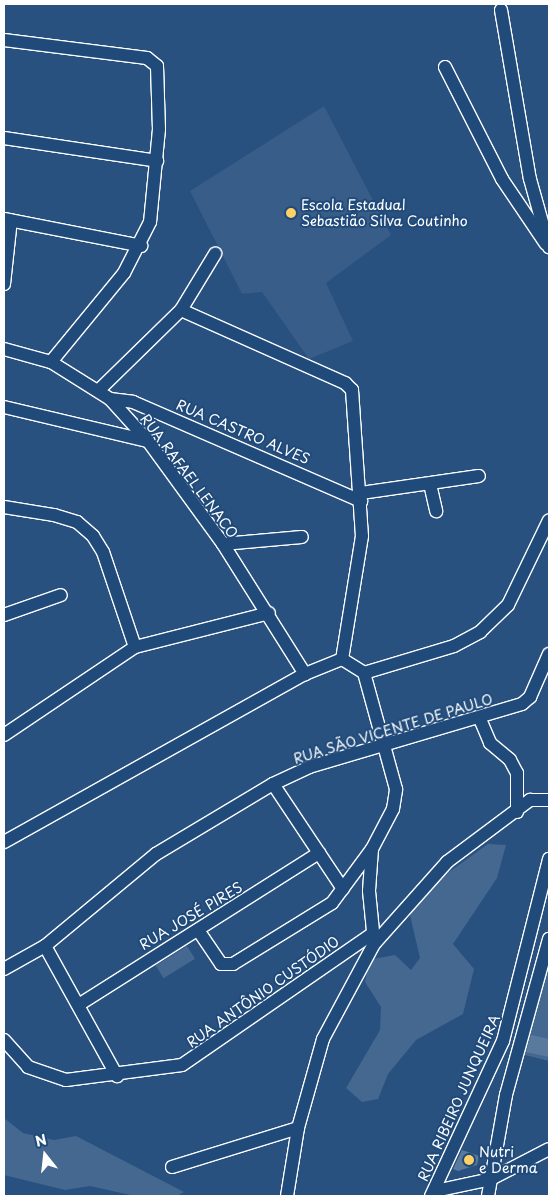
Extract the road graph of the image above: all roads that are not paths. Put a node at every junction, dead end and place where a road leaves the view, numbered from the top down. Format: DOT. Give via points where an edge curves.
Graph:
graph roads {
  1 [pos="501,10"];
  2 [pos="4,40"];
  3 [pos="445,67"];
  4 [pos="4,138"];
  5 [pos="157,161"];
  6 [pos="7,220"];
  7 [pos="141,246"];
  8 [pos="549,248"];
  9 [pos="215,254"];
  10 [pos="4,284"];
  11 [pos="181,310"];
  12 [pos="4,349"];
  13 [pos="51,362"];
  14 [pos="100,389"];
  15 [pos="110,399"];
  16 [pos="4,407"];
  17 [pos="148,441"];
  18 [pos="479,476"];
  19 [pos="430,484"];
  20 [pos="361,497"];
  21 [pos="4,508"];
  22 [pos="436,511"];
  23 [pos="549,520"];
  24 [pos="302,537"];
  25 [pos="223,544"];
  26 [pos="60,595"];
  27 [pos="269,613"];
  28 [pos="4,615"];
  29 [pos="135,647"];
  30 [pos="549,654"];
  31 [pos="342,659"];
  32 [pos="364,673"];
  33 [pos="305,674"];
  34 [pos="480,718"];
  35 [pos="4,735"];
  36 [pos="384,746"];
  37 [pos="272,784"];
  38 [pos="549,800"];
  39 [pos="516,812"];
  40 [pos="4,842"];
  41 [pos="372,849"];
  42 [pos="319,854"];
  43 [pos="549,859"];
  44 [pos="549,874"];
  45 [pos="343,889"];
  46 [pos="538,893"];
  47 [pos="198,930"];
  48 [pos="373,939"];
  49 [pos="549,939"];
  50 [pos="45,946"];
  51 [pos="4,969"];
  52 [pos="80,1004"];
  53 [pos="4,1040"];
  54 [pos="117,1076"];
  55 [pos="298,1128"];
  56 [pos="549,1149"];
  57 [pos="172,1167"];
  58 [pos="491,1179"];
  59 [pos="433,1193"];
  60 [pos="287,1196"];
  61 [pos="488,1196"];
  1 -- 8 [label="street" via="530,179"];
  2 -- 5 [label="street" via="154,61 159,76"];
  3 -- 8 [label="street" via="502,179"];
  4 -- 5 [label="street"];
  5 -- 7 [label="street" via="150,222"];
  6 -- 7 [label="street"];
  6 -- 10 [label="street"];
  7 -- 13 [label="street"];
  9 -- 11 [label="street"];
  11 -- 14 [label="street"];
  11 -- 20 [label="street" via="345,383 355,398"];
  12 -- 13 [label="street, RUA RAFAEL LENACO"];
  13 -- 14 [label="street, RUA RAFAEL LENACO"];
  14 -- 15 [label="street, RUA RAFAEL LENACO"];
  15 -- 17 [label="street, RUA RAFAEL LENACO"];
  15 -- 20 [label="street, RUA CASTRO ALVES" via="133,402"];
  16 -- 17 [label="street"];
  17 -- 25 [label="street, RUA RAFAEL LENACO"];
  18 -- 19 [label="street"];
  19 -- 20 [label="street"];
  19 -- 22 [label="street"];
  20 -- 31 [label="street" via="356,596"];
  21 -- 29 [label="street" via="54,514 77,522 93,536 103,552"];
  23 -- 32 [label="street" via="517,591 480,632 454,646"];
  24 -- 25 [label="street"];
  25 -- 27 [label="street, RUA RAFAEL LENACO"];
  26 -- 28 [label="street"];
  27 -- 29 [label="street"];
  27 -- 33 [label="street, RUA RAFAEL LENACO"];
  29 -- 35 [label="street"];
  30 -- 34 [label="street, RUA SÃO VICENTE DE PAULO" via="528,700"];
  31 -- 32 [label="street"];
  31 -- 33 [label="street"];
  32 -- 36 [label="street"];
  33 -- 40 [label="street"];
  34 -- 36 [label="street, RUA SÃO VICENTE DE PAULO"];
  34 -- 39 [label="street" via="490,743 510,760 517,773"];
  36 -- 37 [label="street, RUA SÃO VICENTE DE PAULO" via="309,767"];
  36 -- 41 [label="street" via="396,789 393,809"];
  37 -- 42 [label="street"];
  37 -- 50 [label="street, RUA SÃO VICENTE DE PAULO" via="156,854"];
  38 -- 39 [label="street" via="530,800"];
  39 -- 48 [label="street" via="447,862"];
  41 -- 45 [label="street"];
  41 -- 48 [label="street"];
  42 -- 45 [label="street"];
  42 -- 47 [label="street, RUA JOSÉ PIRES"];
  43 -- 46 [label="street"];
  44 -- 46 [label="street"];
  45 -- 47 [label="street" via="332,903 227,966 221,964"];
  46 -- 59 [label="street, RUA RIBEIRO JUNQUEIRA" via="503,1042"];
  47 -- 52 [label="street, RUA JOSÉ PIRES"];
  48 -- 54 [label="street, RUA ANTÔNIO CUSTÓDIO" via="182,1065"];
  48 -- 55 [label="street" via="323,1039"];
  49 -- 58 [label="street" via="506,1095"];
  50 -- 51 [label="street, RUA SÃO VICENTE DE PAULO"];
  50 -- 52 [label="street"];
  52 -- 54 [label="street"];
  53 -- 54 [label="street, RUA ANTÔNIO CUSTÓDIO" via="16,1058 53,1078"];
  55 -- 57 [label="street"];
  55 -- 60 [label="street"];
  56 -- 58 [label="street"];
  58 -- 59 [label="street"];
  58 -- 61 [label="street"];
}
